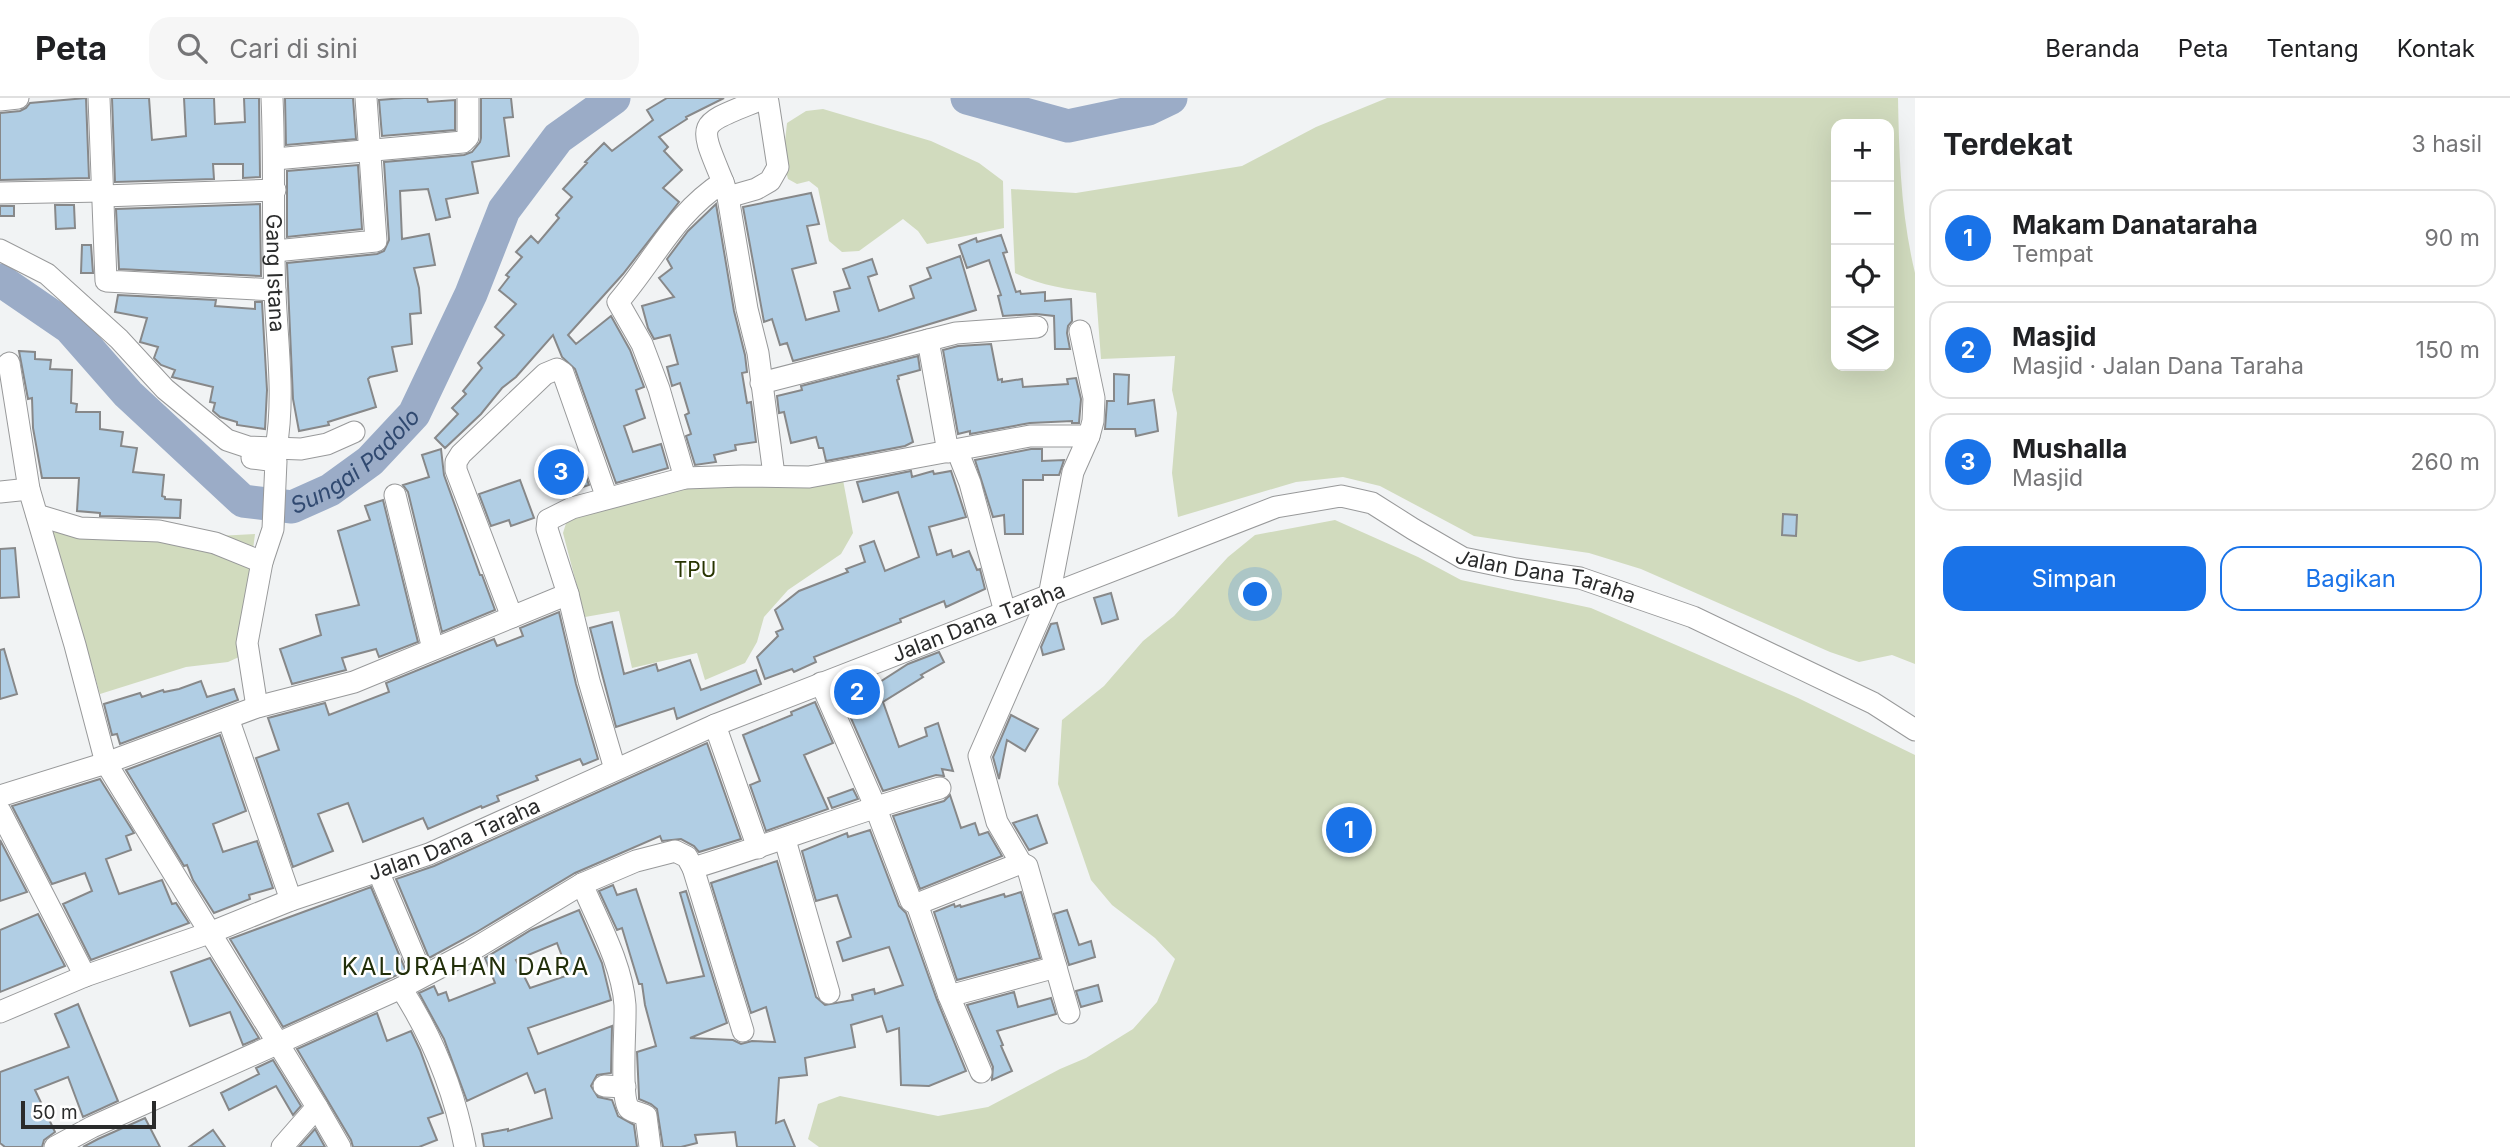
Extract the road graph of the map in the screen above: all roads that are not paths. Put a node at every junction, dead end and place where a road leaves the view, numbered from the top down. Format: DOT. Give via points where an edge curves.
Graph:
graph roads {
  1 [pos="18,98"];
  2 [pos="99,98"];
  3 [pos="272,98"];
  4 [pos="366,98"];
  5 [pos="468,98"];
  6 [pos="0,100"];
  7 [pos="368,150"];
  8 [pos="275,159"];
  9 [pos="275,190"];
  10 [pos="726,190"];
  11 [pos="0,193"];
  12 [pos="102,194"];
  13 [pos="0,250"];
  14 [pos="275,251"];
  15 [pos="275,289"];
  16 [pos="1037,327"];
  17 [pos="1080,331"];
  18 [pos="928,340"];
  19 [pos="9,363"];
  20 [pos="761,383"];
  21 [pos="354,432"];
  22 [pos="1089,436"];
  23 [pos="952,451"];
  24 [pos="276,459"];
  25 [pos="774,475"];
  26 [pos="685,478"];
  27 [pos="29,489"];
  28 [pos="0,492"];
  29 [pos="395,495"];
  30 [pos="607,498"];
  31 [pos="37,515"];
  32 [pos="262,562"];
  33 [pos="568,594"];
  34 [pos="1049,596"];
  35 [pos="1005,612"];
  36 [pos="512,617"];
  37 [pos="433,649"];
  38 [pos="821,683"];
  39 [pos="257,707"];
  40 [pos="228,718"];
  41 [pos="715,725"];
  42 [pos="1915,730"];
  43 [pos="106,763"];
  44 [pos="615,769"];
  45 [pos="940,788"];
  46 [pos="0,796"];
  47 [pos="875,806"];
  48 [pos="0,811"];
  49 [pos="785,840"];
  50 [pos="758,848"];
  51 [pos="1021,863"];
  52 [pos="693,868"];
  53 [pos="378,871"];
  54 [pos="582,884"];
  55 [pos="291,900"];
  56 [pos="917,904"];
  57 [pos="212,932"];
  58 [pos="1056,967"];
  59 [pos="422,975"];
  60 [pos="85,976"];
  61 [pos="401,988"];
  62 [pos="830,993"];
  63 [pos="949,996"];
  64 [pos="0,1012"];
  65 [pos="1069,1013"];
  66 [pos="743,1031"];
  67 [pos="279,1043"];
  68 [pos="981,1072"];
  69 [pos="317,1107"];
  70 [pos="55,1147"];
  71 [pos="282,1147"];
  72 [pos="340,1147"];
  73 [pos="465,1147"];
  74 [pos="650,1147"];
  1 -- 6 [label="street"];
  2 -- 12 [label="street"];
  3 -- 8 [label="street, Gang Istana"];
  4 -- 7 [label="street"];
  5 -- 7 [label="street" via="468,138 463,142"];
  7 -- 8 [label="street"];
  7 -- 14 [label="street" via="376,241"];
  8 -- 9 [label="street, Gang Istana"];
  9 -- 12 [label="street"];
  9 -- 14 [label="street, Gang Istana"];
  10 -- 10 [label="street" via="756,189 770,181 778,167 762,102 713,119 707,126 706,138"];
  10 -- 20 [label="street"];
  10 -- 26 [label="street" via="703,195 681,217 618,302 642,344"];
  11 -- 12 [label="street"];
  12 -- 15 [label="street" via="106,281"];
  13 -- 24 [label="street" via="47,274 119,339 165,389 227,440"];
  14 -- 15 [label="street, Gang Istana"];
  15 -- 24 [label="street, Gang Istana" via="280,382"];
  16 -- 18 [label="street" via="956,333"];
  17 -- 22 [label="street" via="1094,398"];
  18 -- 20 [label="street"];
  18 -- 23 [label="street"];
  19 -- 27 [label="street"];
  20 -- 25 [label="street"];
  21 -- 24 [label="street"];
  22 -- 23 [label="street" via="1030,436"];
  22 -- 34 [label="street" via="1073,472"];
  23 -- 25 [label="street" via="809,477"];
  23 -- 35 [label="street" via="970,484"];
  24 -- 32 [label="street, Gang Istana" via="272,529"];
  25 -- 26 [label="street"];
  26 -- 30 [label="street"];
  27 -- 28 [label="street"];
  27 -- 31 [label="street"];
  29 -- 37 [label="street"];
  30 -- 33 [label="street" via="548,520"];
  30 -- 36 [label="street" via="563,373 557,369 545,374 461,454 456,470"];
  31 -- 32 [label="street" via="80,528 159,531 215,543"];
  31 -- 43 [label="street"];
  32 -- 39 [label="street, Gang Istana" via="247,643"];
  33 -- 36 [label="street"];
  33 -- 44 [label="street"];
  34 -- 35 [label="street, Jalan Dana Taraha"];
  34 -- 42 [label="street, Jalan Dana Taraha" via="1276,507 1341,496 1373,503 1462,558 1580,578 1693,617 1873,703"];
  34 -- 51 [label="street" via="979,756 997,822"];
  35 -- 38 [label="street, Jalan Dana Taraha"];
  36 -- 37 [label="street"];
  37 -- 39 [label="street" via="354,682"];
  38 -- 41 [label="street, Jalan Dana Taraha"];
  38 -- 47 [label="street"];
  39 -- 40 [label="street"];
  40 -- 43 [label="street"];
  40 -- 55 [label="street"];
  41 -- 44 [label="street, Jalan Dana Taraha"];
  41 -- 50 [label="street"];
  43 -- 46 [label="street"];
  43 -- 57 [label="street"];
  44 -- 53 [label="street, Jalan Dana Taraha" via="429,854"];
  45 -- 47 [label="street"];
  47 -- 49 [label="street"];
  47 -- 56 [label="street" via="911,901"];
  48 -- 60 [label="street"];
  49 -- 50 [label="street"];
  49 -- 62 [label="street"];
  50 -- 52 [label="street"];
  51 -- 56 [label="street"];
  51 -- 58 [label="street" via="1027,866"];
  52 -- 54 [label="street" via="687,857 675,851 636,861"];
  52 -- 66 [label="street"];
  53 -- 55 [label="street, Jalan Dana Taraha"];
  53 -- 59 [label="street"];
  54 -- 59 [label="street" via="470,952"];
  54 -- 74 [label="street" via="617,967 625,1002 615,1087 630,1110 646,1116"];
  55 -- 57 [label="street, Jalan Dana Taraha"];
  56 -- 63 [label="street"];
  57 -- 60 [label="street, Jalan Dana Taraha"];
  57 -- 67 [label="street"];
  58 -- 63 [label="street"];
  58 -- 65 [label="street"];
  59 -- 61 [label="street"];
  60 -- 64 [label="street, Jalan Dana Taraha"];
  61 -- 67 [label="street"];
  61 -- 73 [label="street" via="422,1021 446,1079"];
  63 -- 68 [label="street"];
  67 -- 69 [label="street"];
  67 -- 70 [label="street"];
  69 -- 71 [label="street"];
  69 -- 72 [label="street"];
}
